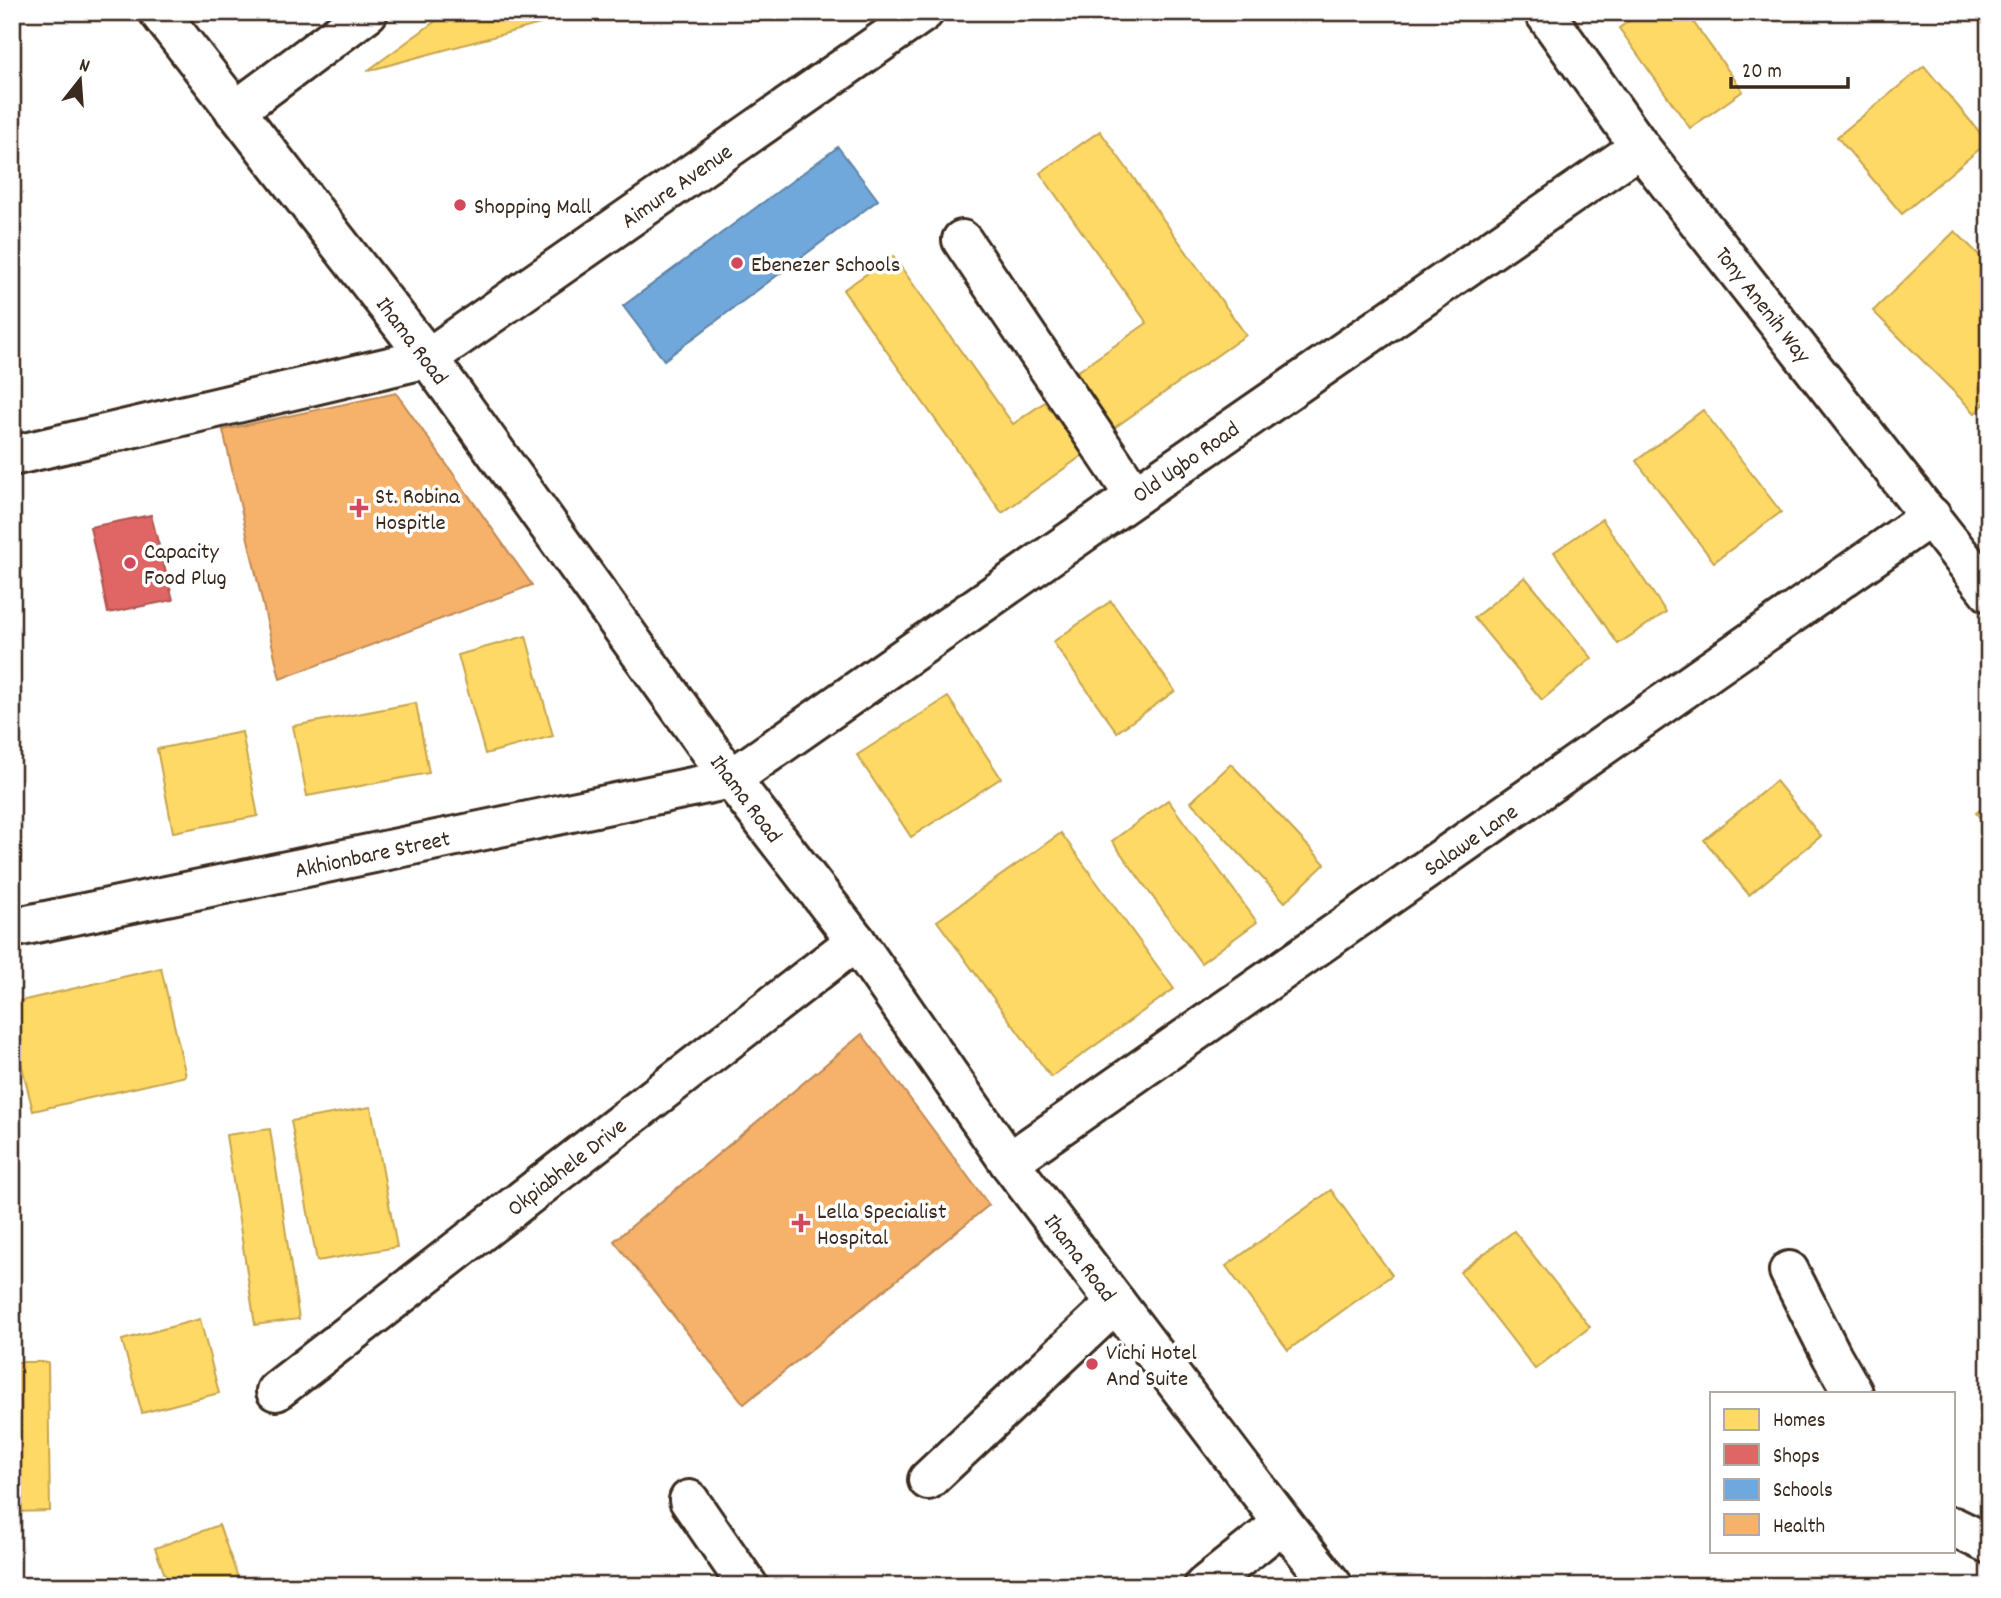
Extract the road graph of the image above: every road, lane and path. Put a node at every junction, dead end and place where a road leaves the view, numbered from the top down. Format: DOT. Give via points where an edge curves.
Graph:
graph roads {
  1 [pos="159,12"];
  2 [pos="368,12"];
  3 [pos="924,12"];
  4 [pos="1544,12"];
  5 [pos="235,111"];
  6 [pos="1640,147"];
  7 [pos="961,240"];
  8 [pos="428,358"];
  9 [pos="12,456"];
  10 [pos="1135,496"];
  11 [pos="1931,516"];
  12 [pos="1989,592"];
  13 [pos="731,779"];
  14 [pos="12,928"];
  15 [pos="856,941"];
  16 [pos="1009,1162"];
  17 [pos="1789,1271"];
  18 [pos="1116,1303"];
  19 [pos="276,1391"];
  20 [pos="1852,1392"];
  21 [pos="928,1480"];
  22 [pos="689,1500"];
  23 [pos="1283,1523"];
  24 [pos="1955,1527"];
  25 [pos="1989,1544"];
  26 [pos="748,1586"];
  27 [pos="1204,1586"];
  28 [pos="1333,1586"];
  1 -- 5 [label="street, Ihama Road"];
  2 -- 5 [label="street"];
  3 -- 8 [label="street, Aimure Avenue"];
  4 -- 6 [label="street, Tony Anenih Way"];
  5 -- 8 [label="street, Ihama Road"];
  6 -- 10 [label="street, Old Ugbo Road"];
  6 -- 11 [label="street, Tony Anenih Way"];
  7 -- 10 [label="street"];
  8 -- 9 [label="street"];
  8 -- 13 [label="street, Ihama Road"];
  10 -- 13 [label="street, Old Ugbo Road"];
  11 -- 12 [label="street, Tony Anenih Way"];
  11 -- 16 [label="street, Salawe Lane"];
  13 -- 14 [label="street, Akhionbare Street"];
  13 -- 15 [label="street, Ihama Road"];
  15 -- 16 [label="street, Ihama Road"];
  15 -- 19 [label="street, Okpiabhele Drive"];
  16 -- 18 [label="street, Ihama Road"];
  17 -- 20 [label="street"];
  18 -- 21 [label="street"];
  18 -- 23 [label="street, Ihama Road"];
  22 -- 26 [label="street"];
  23 -- 27 [label="street"];
  23 -- 28 [label="street, Ihama Road"];
  24 -- 25 [label="street"];
}
